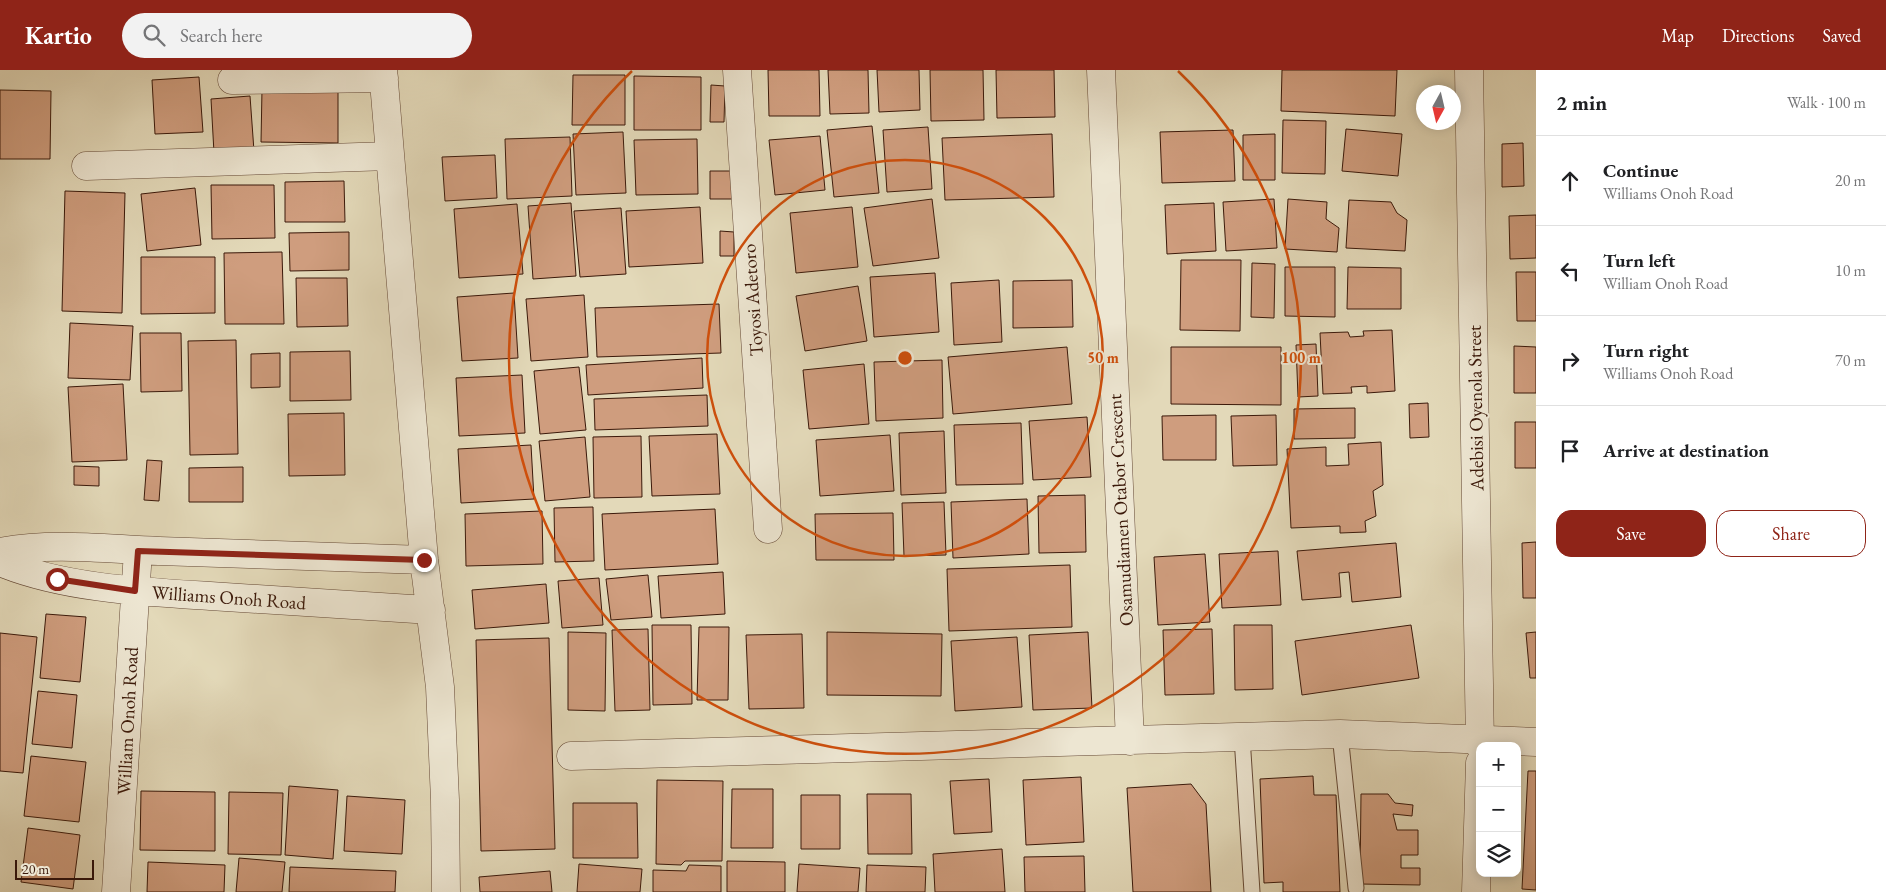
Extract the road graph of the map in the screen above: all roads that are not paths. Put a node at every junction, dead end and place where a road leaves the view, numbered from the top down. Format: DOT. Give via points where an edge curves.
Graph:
graph roads {
  1 [pos="737,70"];
  2 [pos="1101,70"];
  3 [pos="1469,70"];
  4 [pos="383,74"];
  5 [pos="232,80"];
  6 [pos="389,156"];
  7 [pos="86,166"];
  8 [pos="768,529"];
  9 [pos="138,551"];
  10 [pos="0,552"];
  11 [pos="424,560"];
  12 [pos="0,562"];
  13 [pos="135,591"];
  14 [pos="431,610"];
  15 [pos="1340,734"];
  16 [pos="1242,738"];
  17 [pos="1130,741"];
  18 [pos="1480,742"];
  19 [pos="1536,742"];
  20 [pos="1521,744"];
  21 [pos="1476,750"];
  22 [pos="571,756"];
  23 [pos="1479,787"];
  24 [pos="1356,888"];
  25 [pos="116,892"];
  26 [pos="446,892"];
  27 [pos="1252,892"];
  28 [pos="1476,892"];
  1 -- 8 [label="street, Toyosi Adetoro"];
  2 -- 17 [label="street, Osamudiamen Otabor Crescent"];
  3 -- 18 [label="street, Adebisi Oyenola Street"];
  4 -- 5 [label="street"];
  4 -- 6 [label="street"];
  6 -- 7 [label="street"];
  6 -- 11 [label="street"];
  9 -- 10 [label="street" via="58,546"];
  9 -- 11 [label="street"];
  9 -- 13 [label="street, William Onoh Road"];
  11 -- 14 [label="street"];
  12 -- 13 [label="street, Williams Onoh Road" via="21,571 57,579"];
  13 -- 14 [label="street, Williams Onoh Road"];
  13 -- 25 [label="street, William Onoh Road"];
  14 -- 26 [label="street" via="440,687"];
  15 -- 16 [label="street"];
  15 -- 21 [label="street"];
  15 -- 24 [label="lane"];
  16 -- 17 [label="street"];
  16 -- 27 [label="lane"];
  17 -- 22 [label="street"];
  19 -- 20 [label="street"];
  23 -- 28 [label="street, Adebisi Oyenola Street"];
}
